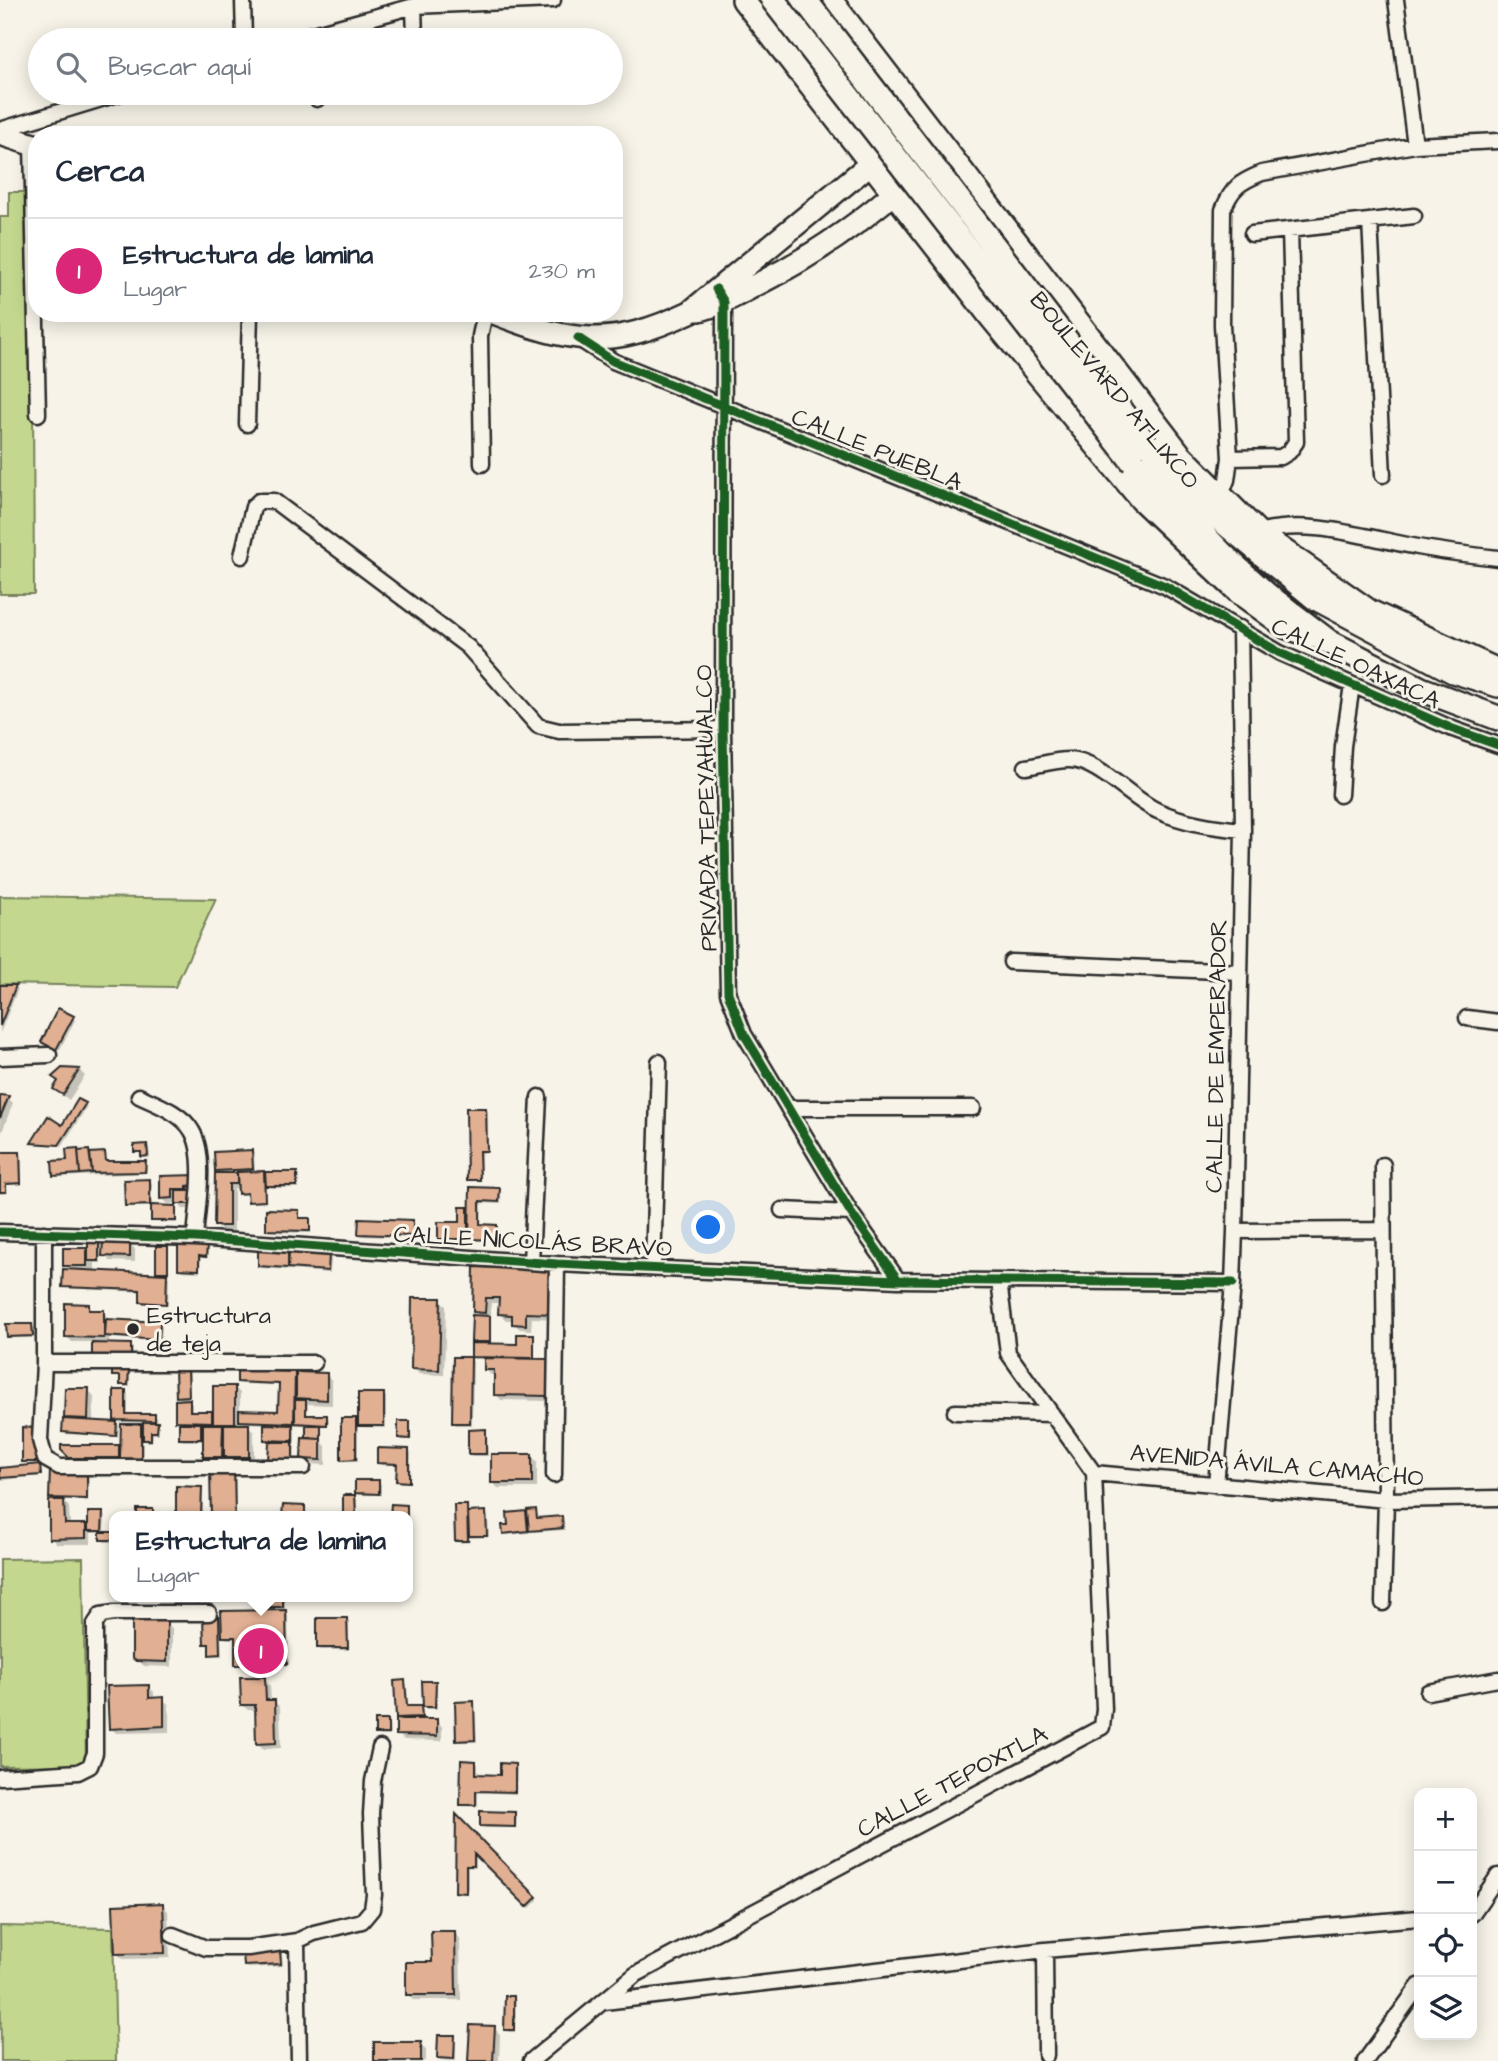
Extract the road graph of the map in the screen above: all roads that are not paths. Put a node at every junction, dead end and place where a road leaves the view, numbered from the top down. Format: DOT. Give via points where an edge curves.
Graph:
graph roads {
  1 [pos="243,0"];
  2 [pos="553,0"];
  3 [pos="743,0"];
  4 [pos="773,0"];
  5 [pos="805,0"];
  6 [pos="831,0"];
  7 [pos="1396,0"];
  8 [pos="414,6"];
  9 [pos="244,28"];
  10 [pos="341,28"];
  11 [pos="415,28"];
  12 [pos="84,105"];
  13 [pos="923,120"];
  14 [pos="0,132"];
  15 [pos="1498,141"];
  16 [pos="28,143"];
  17 [pos="1415,145"];
  18 [pos="943,146"];
  19 [pos="872,163"];
  20 [pos="894,193"];
  21 [pos="865,216"];
  22 [pos="1415,216"];
  23 [pos="1370,221"];
  24 [pos="923,230"];
  25 [pos="1290,230"];
  26 [pos="1252,234"];
  27 [pos="1011,236"];
  28 [pos="949,264"];
  29 [pos="720,296"];
  30 [pos="37,322"];
  31 [pos="250,322"];
  32 [pos="483,322"];
  33 [pos="520,322"];
  34 [pos="578,338"];
  35 [pos="724,408"];
  36 [pos="38,414"];
  37 [pos="247,425"];
  38 [pos="1140,453"];
  39 [pos="1230,458"];
  40 [pos="482,464"];
  41 [pos="1383,475"];
  42 [pos="1221,495"];
  43 [pos="1258,532"];
  44 [pos="242,556"];
  45 [pos="1498,558"];
  46 [pos="1166,586"];
  47 [pos="1240,628"];
  48 [pos="1329,642"];
  49 [pos="1498,670"];
  50 [pos="1352,685"];
  51 [pos="1498,685"];
  52 [pos="1498,718"];
  53 [pos="723,729"];
  54 [pos="1498,745"];
  55 [pos="1026,767"];
  56 [pos="1340,796"];
  57 [pos="1243,830"];
  58 [pos="1011,962"];
  59 [pos="1240,972"];
  60 [pos="1466,1018"];
  61 [pos="1498,1022"];
  62 [pos="49,1055"];
  63 [pos="0,1057"];
  64 [pos="659,1062"];
  65 [pos="139,1096"];
  66 [pos="539,1097"];
  67 [pos="788,1108"];
  68 [pos="972,1108"];
  69 [pos="1382,1165"];
  70 [pos="782,1210"];
  71 [pos="851,1213"];
  72 [pos="1382,1230"];
  73 [pos="1235,1231"];
  74 [pos="0,1232"];
  75 [pos="44,1233"];
  76 [pos="195,1238"];
  77 [pos="530,1262"];
  78 [pos="557,1264"];
  79 [pos="653,1268"];
  80 [pos="898,1280"];
  81 [pos="999,1281"];
  82 [pos="1233,1283"];
  83 [pos="44,1363"];
  84 [pos="314,1363"];
  85 [pos="955,1412"];
  86 [pos="1052,1413"];
  87 [pos="303,1467"];
  88 [pos="1094,1473"];
  89 [pos="554,1475"];
  90 [pos="1216,1485"];
  91 [pos="1498,1498"];
  92 [pos="1386,1500"];
  93 [pos="1383,1603"];
  94 [pos="209,1613"];
  95 [pos="1498,1679"];
  96 [pos="1428,1692"];
  97 [pos="380,1748"];
  98 [pos="0,1777"];
  99 [pos="1498,1876"];
  100 [pos="1477,1907"];
  101 [pos="1414,1918"];
  102 [pos="173,1935"];
  103 [pos="297,1941"];
  104 [pos="1045,1950"];
  105 [pos="1414,1993"];
  106 [pos="604,2003"];
  107 [pos="1045,2055"];
  108 [pos="299,2061"];
  109 [pos="531,2061"];
  110 [pos="1365,2061"];
  1 -- 9 [label="street"];
  2 -- 8 [label="street"];
  3 -- 19 [label="main road"];
  4 -- 38 [label="main road, BOULEVARD ATLIXCO, bridge"];
  5 -- 38 [label="main road, bridge"];
  6 -- 13 [label="main road"];
  7 -- 17 [label="street"];
  8 -- 10 [label="street"];
  8 -- 11 [label="street"];
  12 -- 14 [label="street"];
  13 -- 18 [label="main road"];
  13 -- 19 [label="main road"];
  14 -- 16 [label="main road"];
  15 -- 17 [label="street"];
  17 -- 39 [label="street" via="1262,173 1229,193 1223,210 1222,325"];
  18 -- 20 [label="main road"];
  18 -- 27 [label="main road"];
  19 -- 20 [label="main road"];
  19 -- 29 [label="main road"];
  20 -- 21 [label="main road"];
  20 -- 24 [label="main road"];
  21 -- 24 [label="main road" via="890,211"];
  21 -- 29 [label="main road" via="787,269"];
  22 -- 23 [label="street"];
  23 -- 25 [label="street"];
  23 -- 41 [label="street"];
  24 -- 28 [label="main road"];
  25 -- 26 [label="street"];
  25 -- 39 [label="street" via="1296,442 1281,457"];
  27 -- 28 [label="main road" via="978,239"];
  27 -- 42 [label="main road" via="1181,455"];
  28 -- 48 [label="main road" via="1141,500 1239,593 1287,628"];
  29 -- 34 [label="main road" via="656,328 620,338"];
  29 -- 35 [label="street, PRIVADA TEPEYAHUALCO"];
  30 -- 36 [label="street"];
  31 -- 37 [label="street"];
  32 -- 40 [label="street"];
  33 -- 34 [label="main road"];
  34 -- 35 [label="street, CALLE PUEBLA" via="613,362"];
  35 -- 46 [label="street, CALLE PUEBLA"];
  35 -- 53 [label="street, PRIVADA TEPEYAHUALCO"];
  38 -- 48 [label="main road, BOULEVARD ATLIXCO" via="1223,555"];
  38 -- 51 [label="main road" via="1314,597 1453,671"];
  39 -- 42 [label="street"];
  42 -- 43 [label="main road"];
  43 -- 45 [label="street" via="1304,527"];
  43 -- 49 [label="main road" via="1370,611"];
  44 -- 53 [label="street" via="253,507 259,501 274,501 468,647 538,726 559,731"];
  46 -- 47 [label="street, CALLE OAXACA"];
  47 -- 50 [label="street, CALLE OAXACA" via="1279,653"];
  47 -- 57 [label="street, CALLE DE EMPERADOR"];
  48 -- 52 [label="main road, BOULEVARD ATLIXCO" via="1421,689"];
  50 -- 54 [label="street, CALLE OAXACA"];
  50 -- 56 [label="street"];
  53 -- 67 [label="street, PRIVADA TEPEYAHUALCO" via="728,993 744,1034"];
  55 -- 57 [label="street" via="1069,760 1082,763 1156,811 1200,825"];
  57 -- 59 [label="street, CALLE DE EMPERADOR"];
  58 -- 59 [label="street"];
  59 -- 73 [label="street, CALLE DE EMPERADOR"];
  60 -- 61 [label="street"];
  62 -- 63 [label="street"];
  64 -- 79 [label="street"];
  65 -- 76 [label="street" via="166,1108 191,1129 200,1149"];
  66 -- 77 [label="street"];
  67 -- 68 [label="street"];
  67 -- 71 [label="street, PRIVADA TEPEYAHUALCO"];
  69 -- 72 [label="street"];
  70 -- 71 [label="street"];
  71 -- 80 [label="street, PRIVADA TEPEYAHUALCO"];
  72 -- 73 [label="street"];
  72 -- 92 [label="street"];
  73 -- 82 [label="street, CALLE DE EMPERADOR"];
  74 -- 75 [label="street, CALLE NICOLÁS BRAVO"];
  75 -- 76 [label="street, CALLE NICOLÁS BRAVO"];
  75 -- 83 [label="street"];
  76 -- 77 [label="street, CALLE NICOLÁS BRAVO"];
  77 -- 78 [label="street, CALLE NICOLÁS BRAVO"];
  78 -- 79 [label="street, CALLE NICOLÁS BRAVO"];
  78 -- 89 [label="street"];
  79 -- 80 [label="street, CALLE NICOLÁS BRAVO"];
  80 -- 81 [label="street, CALLE NICOLÁS BRAVO"];
  81 -- 82 [label="street, CALLE NICOLÁS BRAVO"];
  81 -- 86 [label="street" via="1008,1353"];
  82 -- 90 [label="street, CALLE DE EMPERADOR"];
  83 -- 84 [label="street"];
  83 -- 87 [label="street" via="40,1440 45,1459 60,1467"];
  85 -- 86 [label="street"];
  86 -- 88 [label="street"];
  88 -- 90 [label="street, AVENIDA ÁVILA CAMACHO"];
  88 -- 106 [label="street, CALLE TEPOXTLA" via="1102,1727 635,1975"];
  90 -- 92 [label="street, AVENIDA ÁVILA CAMACHO"];
  91 -- 92 [label="street, AVENIDA ÁVILA CAMACHO"];
  92 -- 93 [label="street"];
  94 -- 98 [label="street" via="101,1615 94,1624 95,1753 90,1766 78,1772"];
  95 -- 96 [label="street"];
  97 -- 103 [label="street" via="371,1814 372,1909 362,1921"];
  99 -- 100 [label="street"];
  101 -- 104 [label="street"];
  102 -- 103 [label="street" via="206,1948"];
  103 -- 108 [label="street"];
  104 -- 106 [label="street"];
  104 -- 107 [label="street"];
  105 -- 110 [label="street"];
  106 -- 109 [label="street, CALLE TEPOXTLA"];
}
